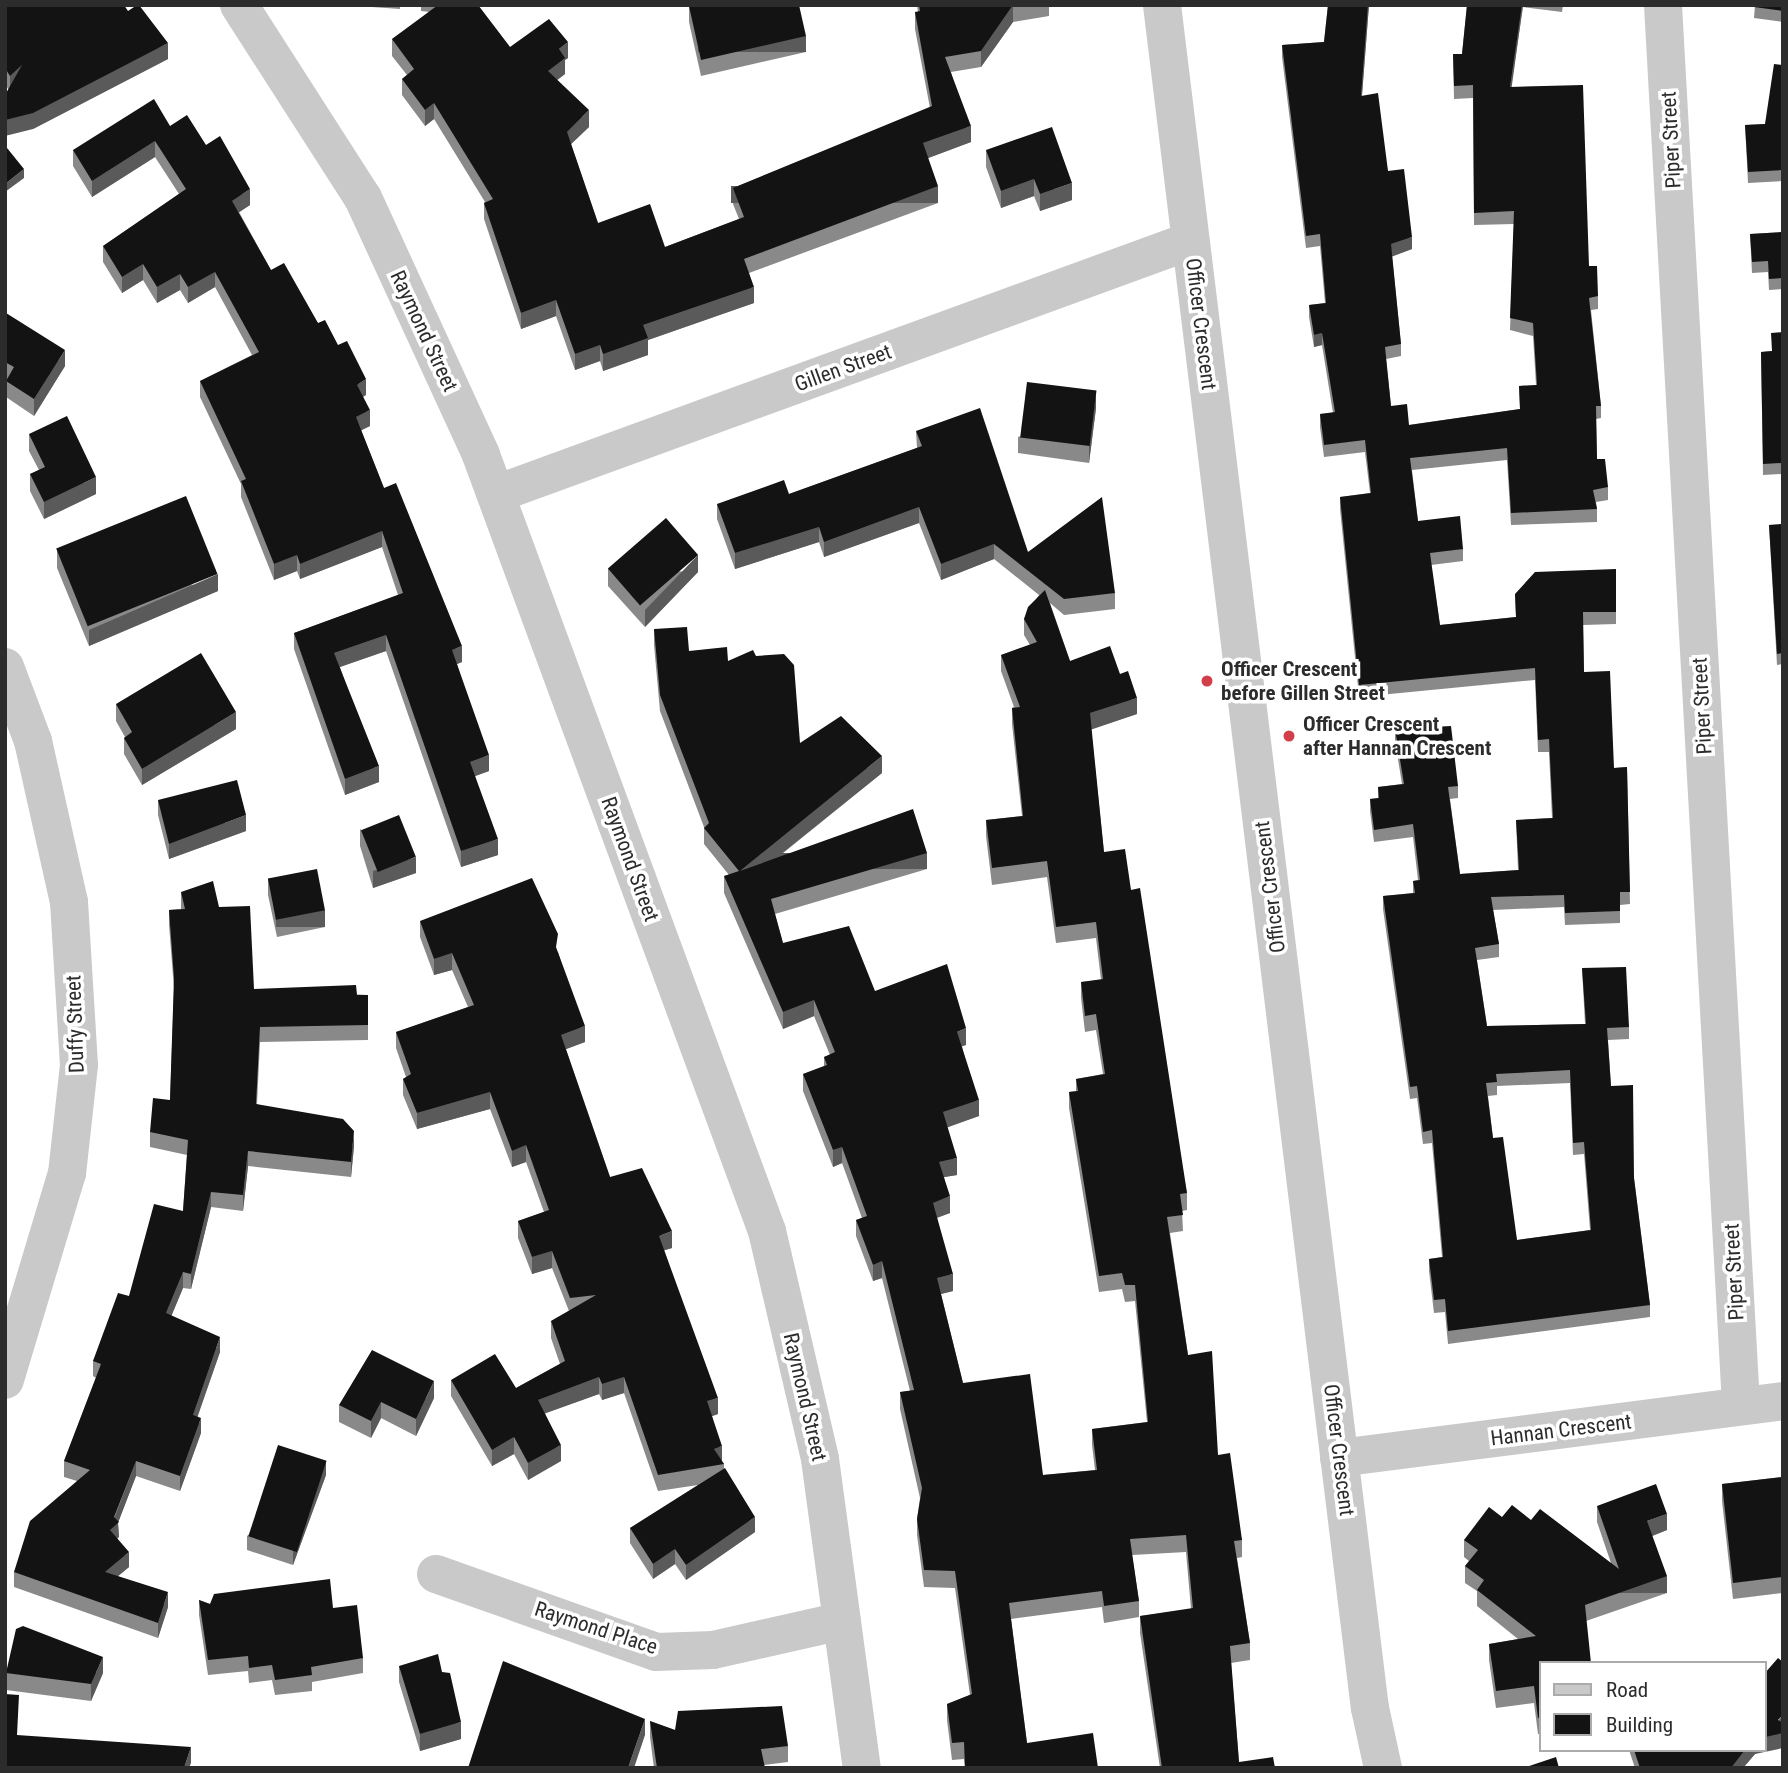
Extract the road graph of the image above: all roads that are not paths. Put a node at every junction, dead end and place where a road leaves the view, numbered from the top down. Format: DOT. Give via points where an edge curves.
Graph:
graph roads {
  1 [pos="239,5"];
  2 [pos="1162,5"];
  3 [pos="1663,5"];
  4 [pos="1190,241"];
  5 [pos="496,494"];
  6 [pos="5,667"];
  7 [pos="5,1380"];
  8 [pos="1783,1401"];
  9 [pos="1741,1406"];
  10 [pos="1339,1458"];
  11 [pos="436,1574"];
  12 [pos="842,1621"];
  13 [pos="862,1768"];
  14 [pos="1383,1768"];
  1 -- 5 [label="street, Raymond Street" via="363,198"];
  2 -- 4 [label="street, Officer Crescent"];
  3 -- 9 [label="street, Piper Street"];
  4 -- 5 [label="street, Gillen Street"];
  4 -- 10 [label="street, Officer Crescent"];
  5 -- 12 [label="street, Raymond Street" via="766,1231 820,1459"];
  6 -- 7 [label="street, Duffy Street" via="33,741 69,902 79,1065 67,1173"];
  8 -- 9 [label="street, Hannan Crescent"];
  9 -- 10 [label="street, Hannan Crescent"];
  10 -- 14 [label="street, Officer Crescent"];
  11 -- 12 [label="street, Raymond Place" via="656,1652 713,1650"];
  12 -- 13 [label="street, Raymond Street"];
}
